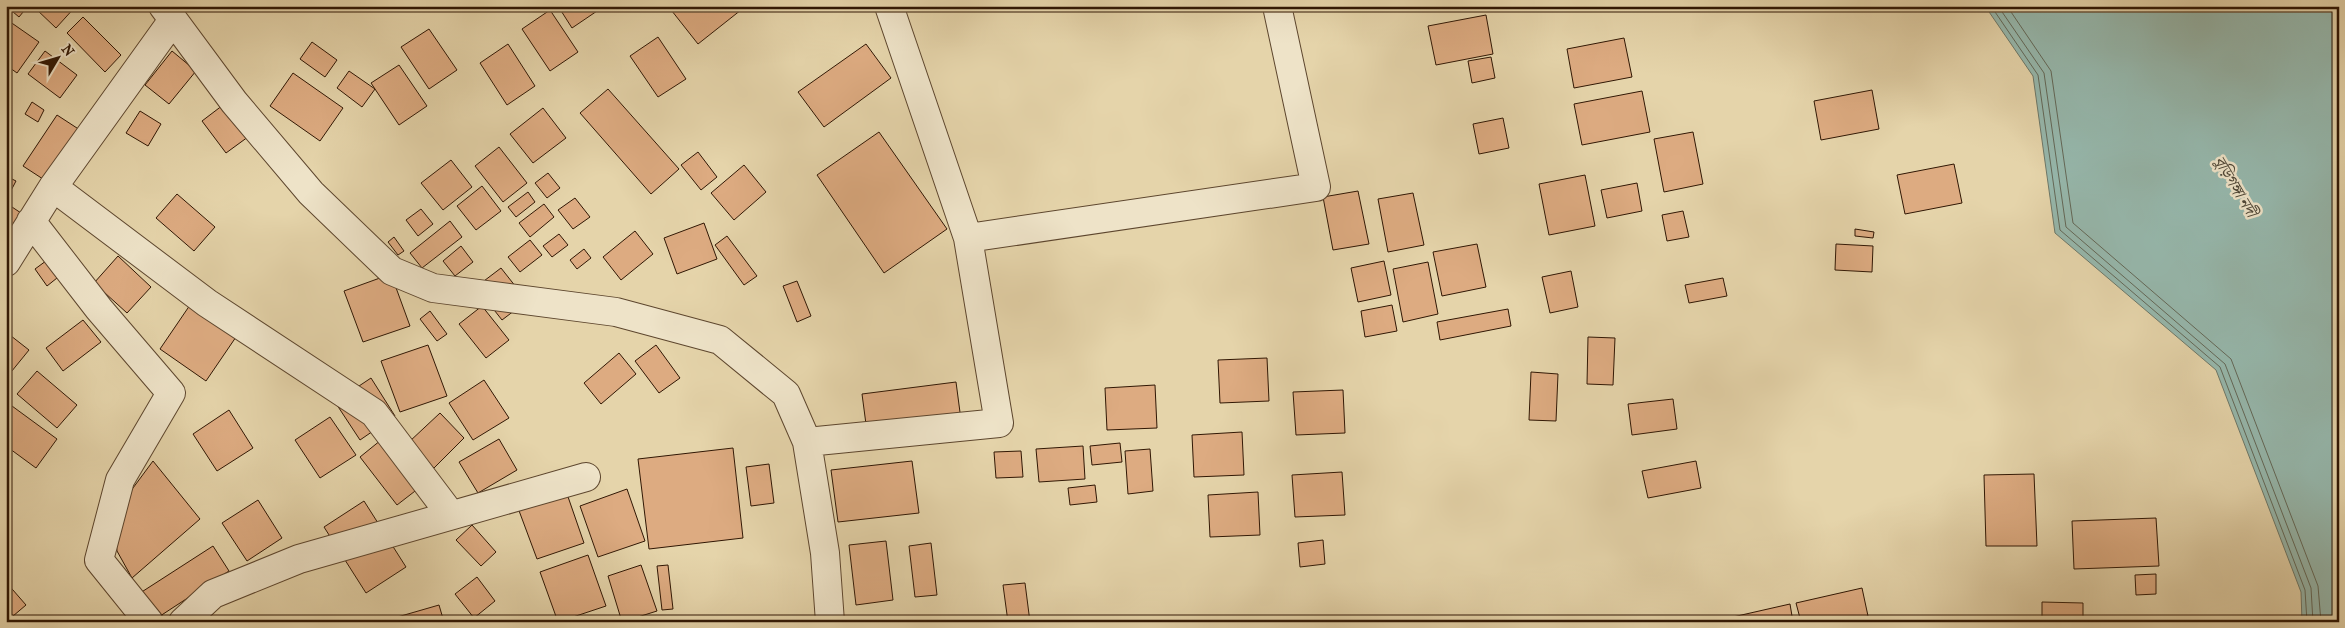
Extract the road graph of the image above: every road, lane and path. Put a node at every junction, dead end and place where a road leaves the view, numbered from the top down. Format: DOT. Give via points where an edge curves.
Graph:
graph roads {
  1 [pos="889,6"];
  2 [pos="1277,6"];
  3 [pos="168,13"];
  4 [pos="53,187"];
  5 [pos="31,221"];
  6 [pos="968,238"];
  7 [pos="6,262"];
  8 [pos="807,442"];
  9 [pos="586,477"];
  10 [pos="451,515"];
  11 [pos="149,622"];
  12 [pos="183,622"];
  13 [pos="830,622"];
  1 -- 6 [label="street"];
  2 -- 6 [label="street" via="1316,187"];
  3 -- 4 [label="street"];
  3 -- 8 [label="street" via="234,102 311,193 392,271 433,288 616,312 720,340 786,394"];
  4 -- 5 [label="street"];
  4 -- 10 [label="street" via="206,303 374,413"];
  5 -- 7 [label="street"];
  5 -- 11 [label="street" via="99,310 171,393 120,480 98,560"];
  6 -- 8 [label="street" via="999,423"];
  8 -- 13 [label="street" via="825,553"];
  9 -- 10 [label="street"];
  10 -- 12 [label="street" via="299,559 213,594"];
}
